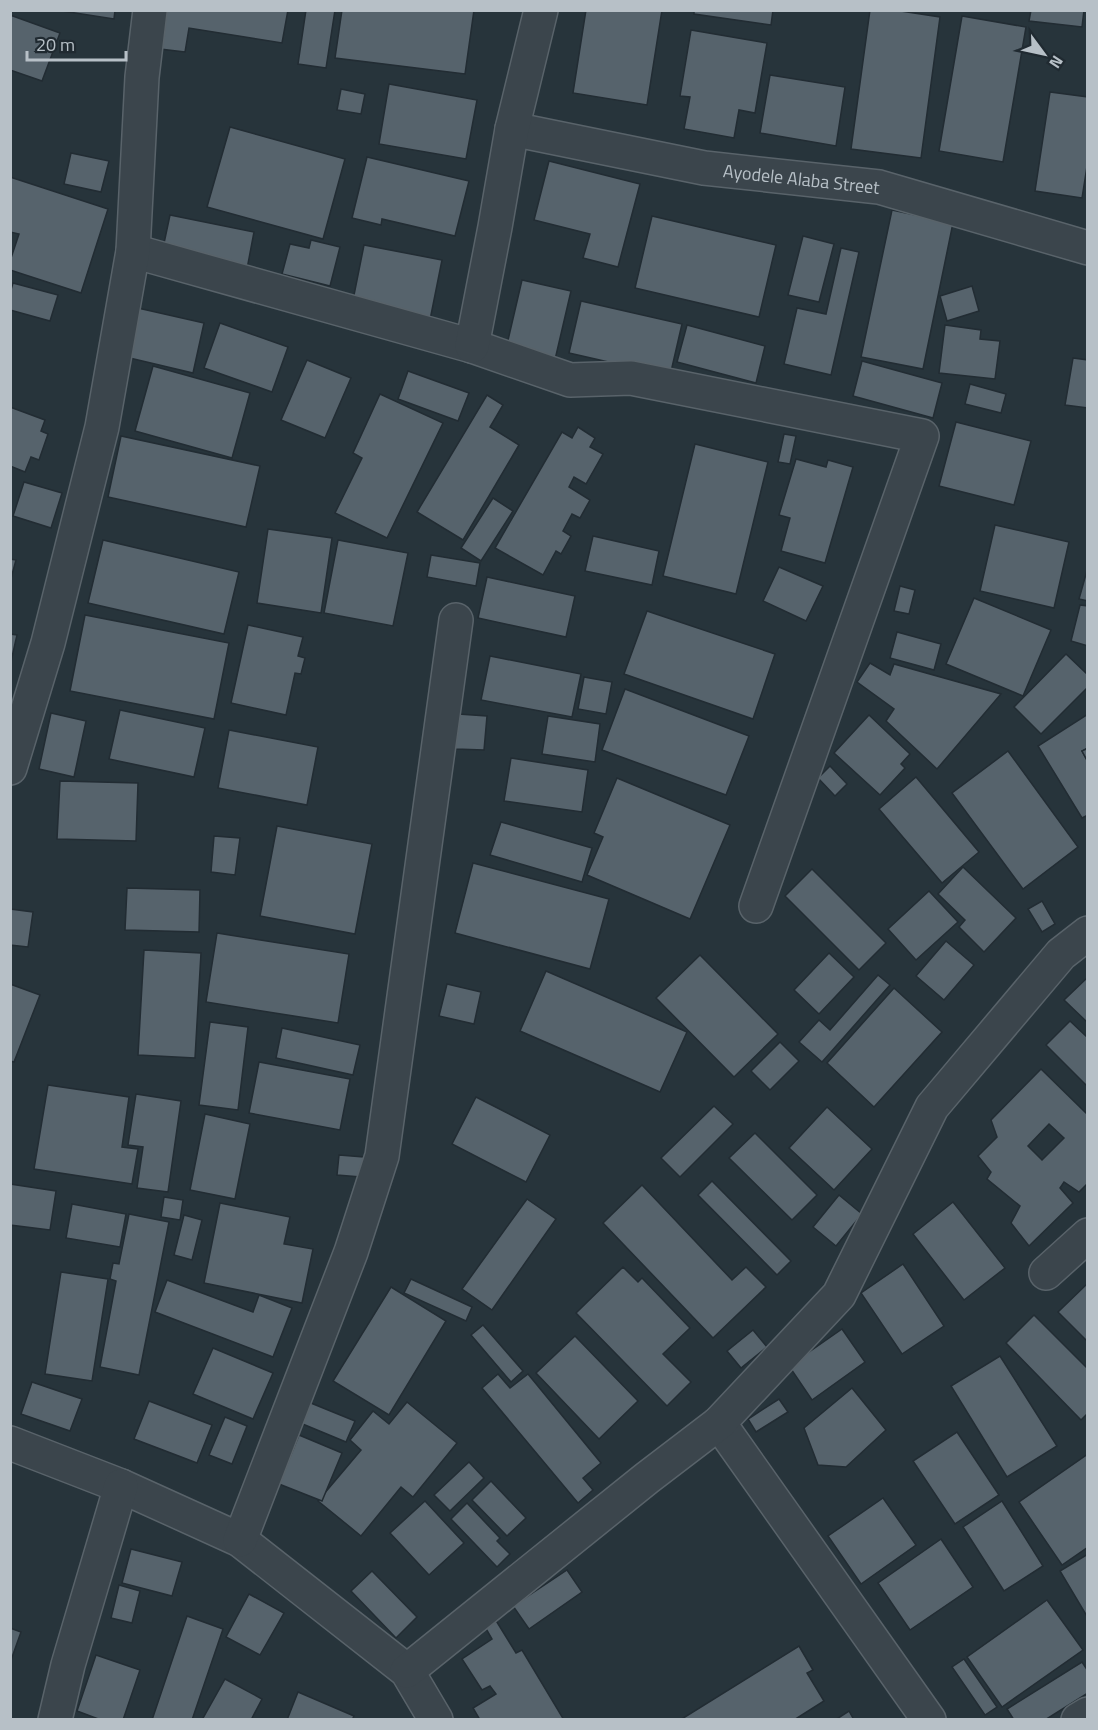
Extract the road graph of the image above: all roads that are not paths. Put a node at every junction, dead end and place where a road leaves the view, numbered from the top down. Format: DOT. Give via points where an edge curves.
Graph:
graph roads {
  1 [pos="150,10"];
  2 [pos="542,10"];
  3 [pos="512,129"];
  4 [pos="1088,248"];
  5 [pos="133,251"];
  6 [pos="472,346"];
  7 [pos="456,620"];
  8 [pos="10,768"];
  9 [pos="756,906"];
  10 [pos="1088,933"];
  11 [pos="1088,1235"];
  12 [pos="1047,1273"];
  13 [pos="718,1423"];
  14 [pos="10,1443"];
  15 [pos="121,1486"];
  16 [pos="240,1540"];
  17 [pos="407,1671"];
  18 [pos="1088,1714"];
  19 [pos="55,1719"];
  20 [pos="436,1719"];
  21 [pos="929,1719"];
  22 [pos="1078,1719"];
  1 -- 5 [label="street" via="142,77"];
  2 -- 3 [label="street"];
  3 -- 4 [label="street, Ayodele Alaba Street" via="704,168 879,187"];
  3 -- 6 [label="street"];
  5 -- 6 [label="street"];
  5 -- 8 [label="street" via="102,427 48,643"];
  6 -- 9 [label="street" via="570,380 631,378 922,436"];
  7 -- 16 [label="street" via="382,1156 351,1252"];
  10 -- 13 [label="street" via="1060,954 932,1107 839,1295"];
  11 -- 12 [label="street"];
  13 -- 17 [label="street"];
  13 -- 21 [label="street"];
  14 -- 15 [label="street"];
  15 -- 16 [label="street"];
  15 -- 19 [label="street"];
  16 -- 17 [label="street"];
  17 -- 20 [label="street"];
  18 -- 22 [label="street"];
}
